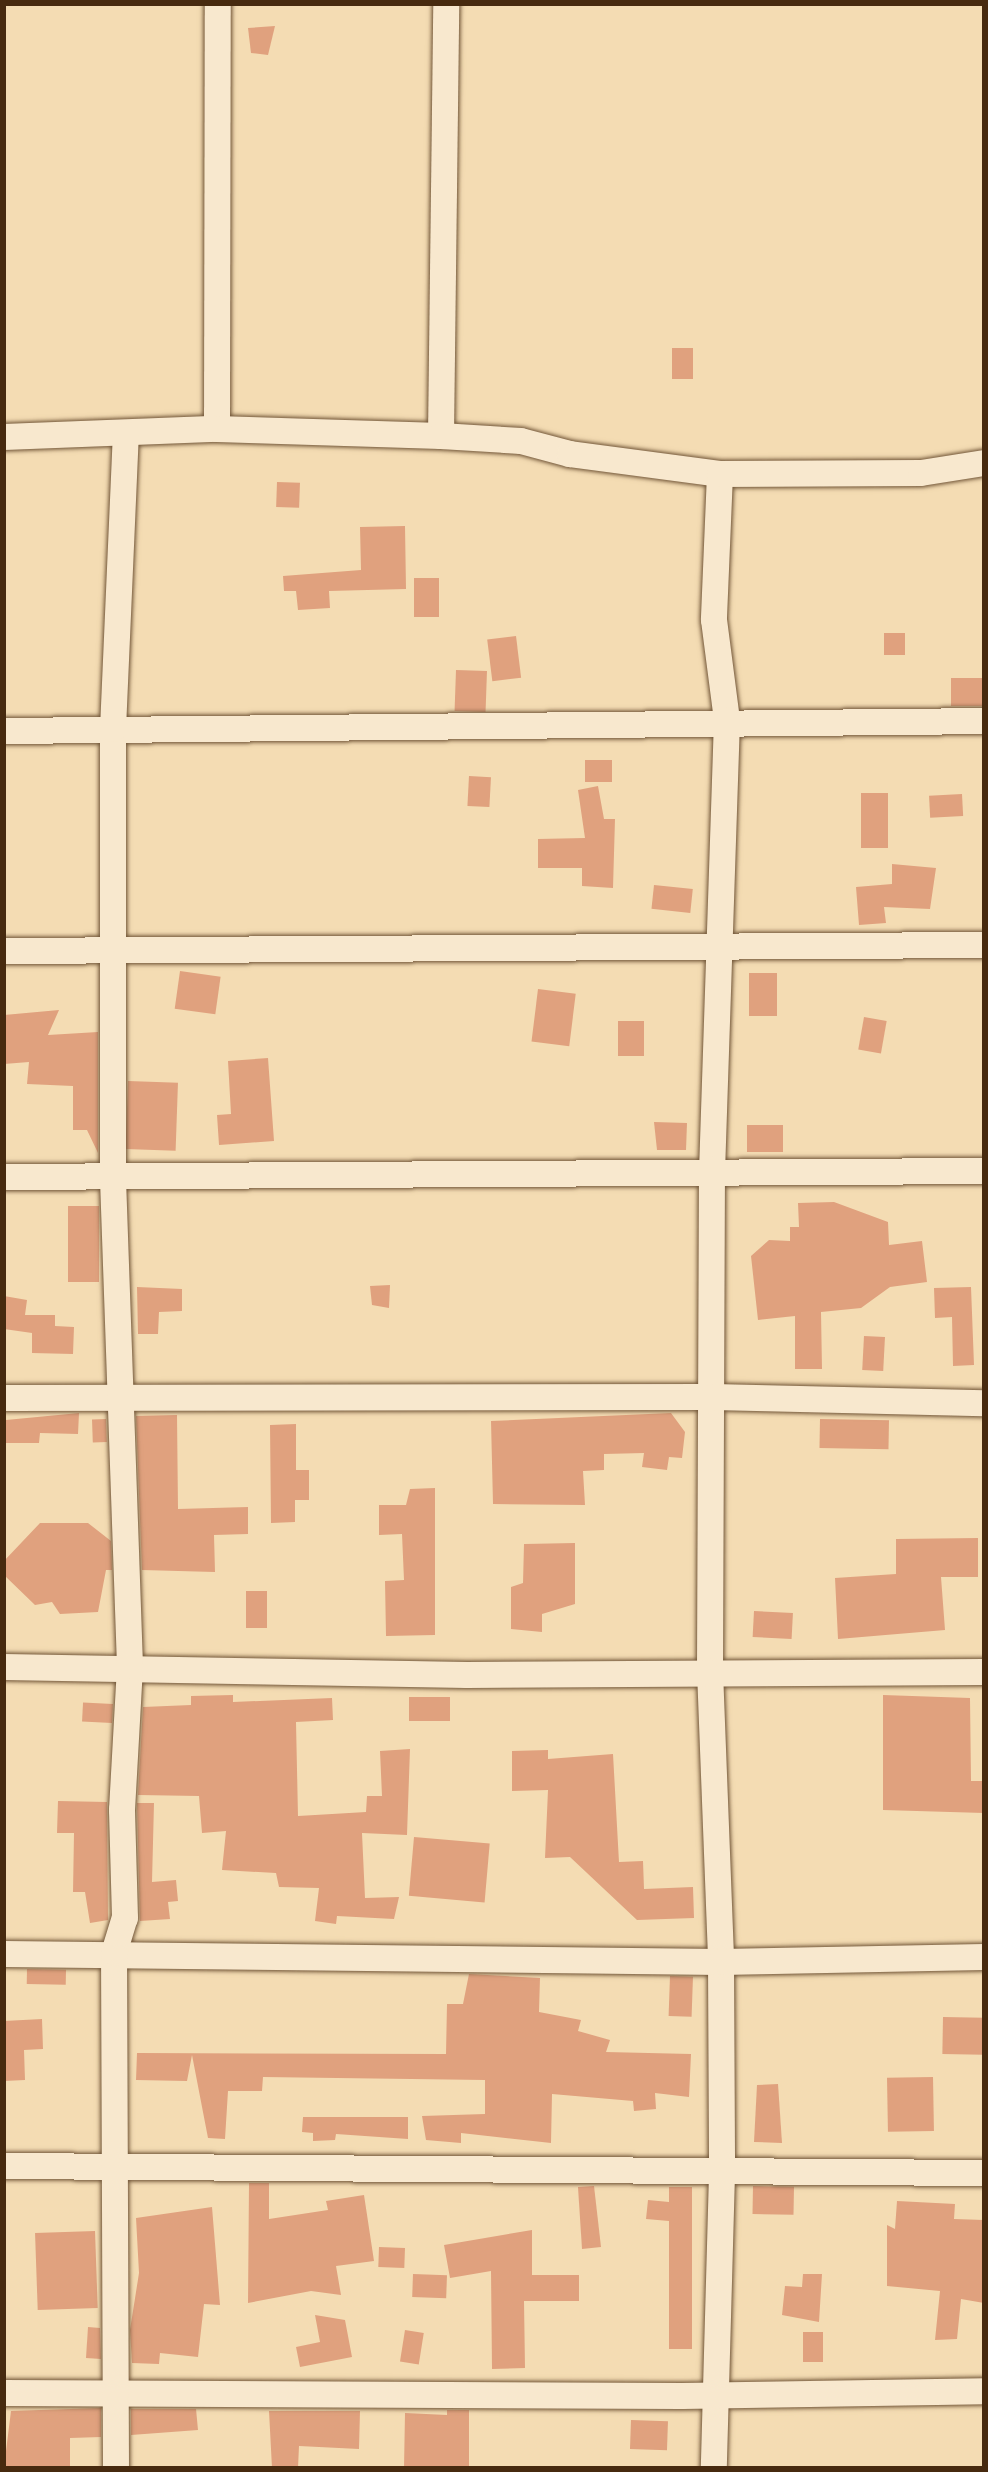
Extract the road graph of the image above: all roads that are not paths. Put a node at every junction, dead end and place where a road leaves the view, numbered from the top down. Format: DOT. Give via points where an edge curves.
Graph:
graph roads {
  1 [pos="218,4"];
  2 [pos="446,4"];
  3 [pos="217,429"];
  4 [pos="126,434"];
  5 [pos="441,436"];
  6 [pos="4,437"];
  7 [pos="984,463"];
  8 [pos="720,474"];
  9 [pos="728,720"];
  10 [pos="984,721"];
  11 [pos="113,729"];
  12 [pos="4,731"];
  13 [pos="720,943"];
  14 [pos="984,945"];
  15 [pos="113,950"];
  16 [pos="4,951"];
  17 [pos="712,1169"];
  18 [pos="984,1172"];
  19 [pos="4,1177"];
  20 [pos="113,1178"];
  21 [pos="713,1397"];
  22 [pos="4,1398"];
  23 [pos="124,1398"];
  24 [pos="984,1403"];
  25 [pos="130,1666"];
  26 [pos="4,1667"];
  27 [pos="710,1671"];
  28 [pos="984,1672"];
  29 [pos="114,1953"];
  30 [pos="4,1954"];
  31 [pos="984,1957"];
  32 [pos="722,1962"];
  33 [pos="4,2166"];
  34 [pos="111,2166"];
  35 [pos="984,2173"];
  36 [pos="722,2174"];
  37 [pos="984,2391"];
  38 [pos="4,2393"];
  39 [pos="715,2395"];
  40 [pos="117,2396"];
  41 [pos="116,2468"];
  42 [pos="714,2468"];
  1 -- 3 [label="street"];
  2 -- 5 [label="street"];
  3 -- 4 [label="street"];
  3 -- 5 [label="street"];
  4 -- 6 [label="street"];
  4 -- 11 [label="street"];
  5 -- 8 [label="street" via="521,441 570,454"];
  7 -- 8 [label="street" via="921,473"];
  8 -- 9 [label="street" via="714,620"];
  9 -- 10 [label="street"];
  9 -- 11 [label="street"];
  9 -- 13 [label="street"];
  11 -- 12 [label="street"];
  11 -- 15 [label="street"];
  13 -- 14 [label="street"];
  13 -- 15 [label="street"];
  13 -- 17 [label="street"];
  15 -- 16 [label="street"];
  15 -- 20 [label="street"];
  17 -- 18 [label="street"];
  17 -- 20 [label="street"];
  17 -- 21 [label="street"];
  19 -- 20 [label="street"];
  20 -- 23 [label="street"];
  21 -- 23 [label="street"];
  21 -- 24 [label="street"];
  21 -- 27 [label="street"];
  22 -- 23 [label="street"];
  23 -- 25 [label="street"];
  25 -- 26 [label="street"];
  25 -- 27 [label="street" via="467,1675"];
  25 -- 29 [label="street" via="122,1810 125,1918"];
  27 -- 28 [label="street"];
  27 -- 32 [label="street"];
  29 -- 30 [label="street"];
  29 -- 32 [label="street" via="185,1959"];
  29 -- 34 [label="street"];
  31 -- 32 [label="street"];
  32 -- 36 [label="street"];
  33 -- 34 [label="street"];
  34 -- 36 [label="street"];
  34 -- 40 [label="street"];
  35 -- 36 [label="street"];
  36 -- 39 [label="street"];
  37 -- 39 [label="street"];
  38 -- 40 [label="street"];
  39 -- 40 [label="street"];
  39 -- 42 [label="street"];
  40 -- 41 [label="street"];
}
